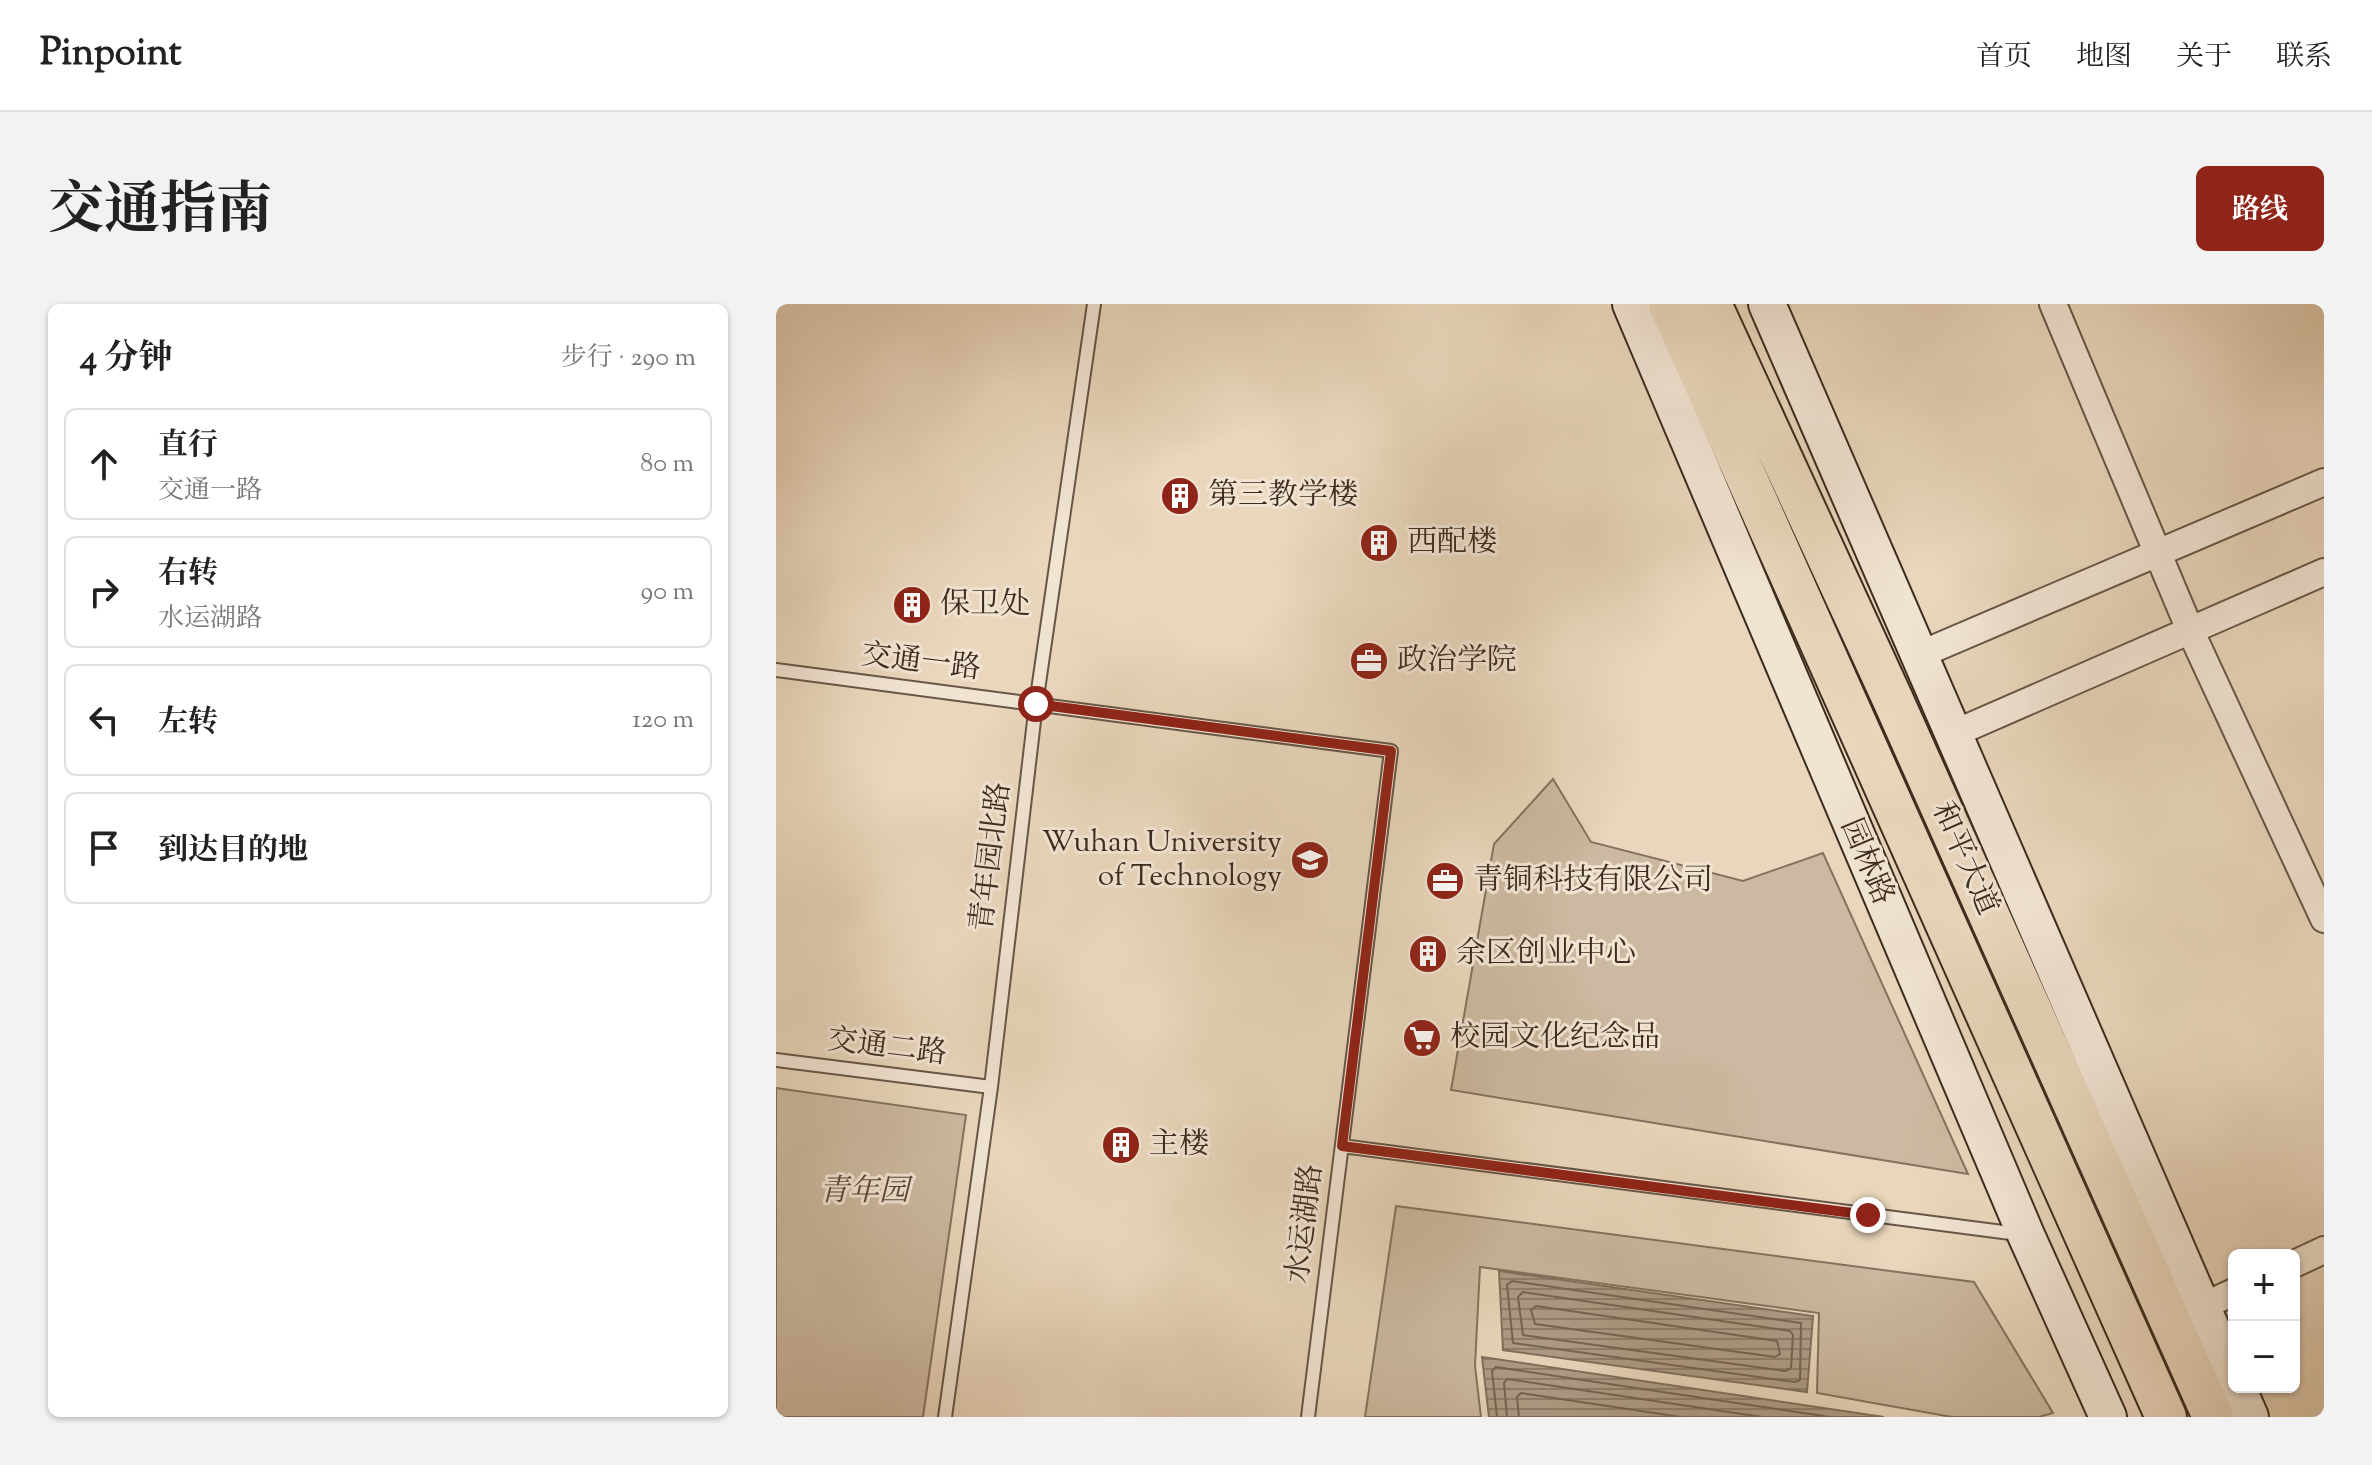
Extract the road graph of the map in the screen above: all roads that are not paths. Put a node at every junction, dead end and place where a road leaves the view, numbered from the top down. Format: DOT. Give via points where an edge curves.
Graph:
graph roads {
  1 [pos="1094,304"];
  2 [pos="1631,304"];
  3 [pos="1669,304"];
  4 [pos="1711,304"];
  5 [pos="1767,304"];
  6 [pos="2053,304"];
  7 [pos="2324,482"];
  8 [pos="2159,552"];
  9 [pos="2324,572"];
  10 [pos="2190,630"];
  11 [pos="1919,655"];
  12 [pos="776,670"];
  13 [pos="1036,704"];
  14 [pos="1953,734"];
  15 [pos="1391,751"];
  16 [pos="2324,919"];
  17 [pos="776,1060"];
  18 [pos="991,1087"];
  19 [pos="1342,1146"];
  20 [pos="2026,1235"];
  21 [pos="2324,1250"];
  22 [pos="2300,1261"];
  23 [pos="2228,1295"];
  24 [pos="2201,1307"];
  25 [pos="2228,1368"];
  26 [pos="2240,1393"];
  27 [pos="945,1417"];
  28 [pos="1308,1417"];
  29 [pos="2108,1417"];
  30 [pos="2166,1417"];
  31 [pos="2213,1417"];
  32 [pos="2250,1417"];
  1 -- 13 [label="lane, 青年园北路"];
  2 -- 20 [label="main road, 园林路"];
  3 -- 30 [label="main road, 和平大道"];
  4 -- 31 [label="main road, 和平大道"];
  5 -- 11 [label="main road"];
  6 -- 8 [label="street"];
  7 -- 8 [label="street"];
  8 -- 10 [label="street"];
  8 -- 11 [label="street"];
  9 -- 10 [label="street"];
  10 -- 14 [label="street"];
  10 -- 16 [label="street"];
  11 -- 14 [label="main road"];
  12 -- 13 [label="lane, 交通一路"];
  13 -- 15 [label="lane, 交通一路"];
  13 -- 18 [label="lane, 青年园北路"];
  14 -- 24 [label="main road"];
  15 -- 19 [label="lane, 水运湖路"];
  17 -- 18 [label="lane, 交通二路"];
  18 -- 27 [label="lane, 青年园北路"];
  19 -- 20 [label="lane"];
  19 -- 28 [label="lane, 水运湖路"];
  20 -- 29 [label="main road, 园林路"];
  21 -- 22 [label="street"];
  23 -- 24 [label="street"];
  24 -- 25 [label="main road"];
  26 -- 32 [label="main road"];
}
